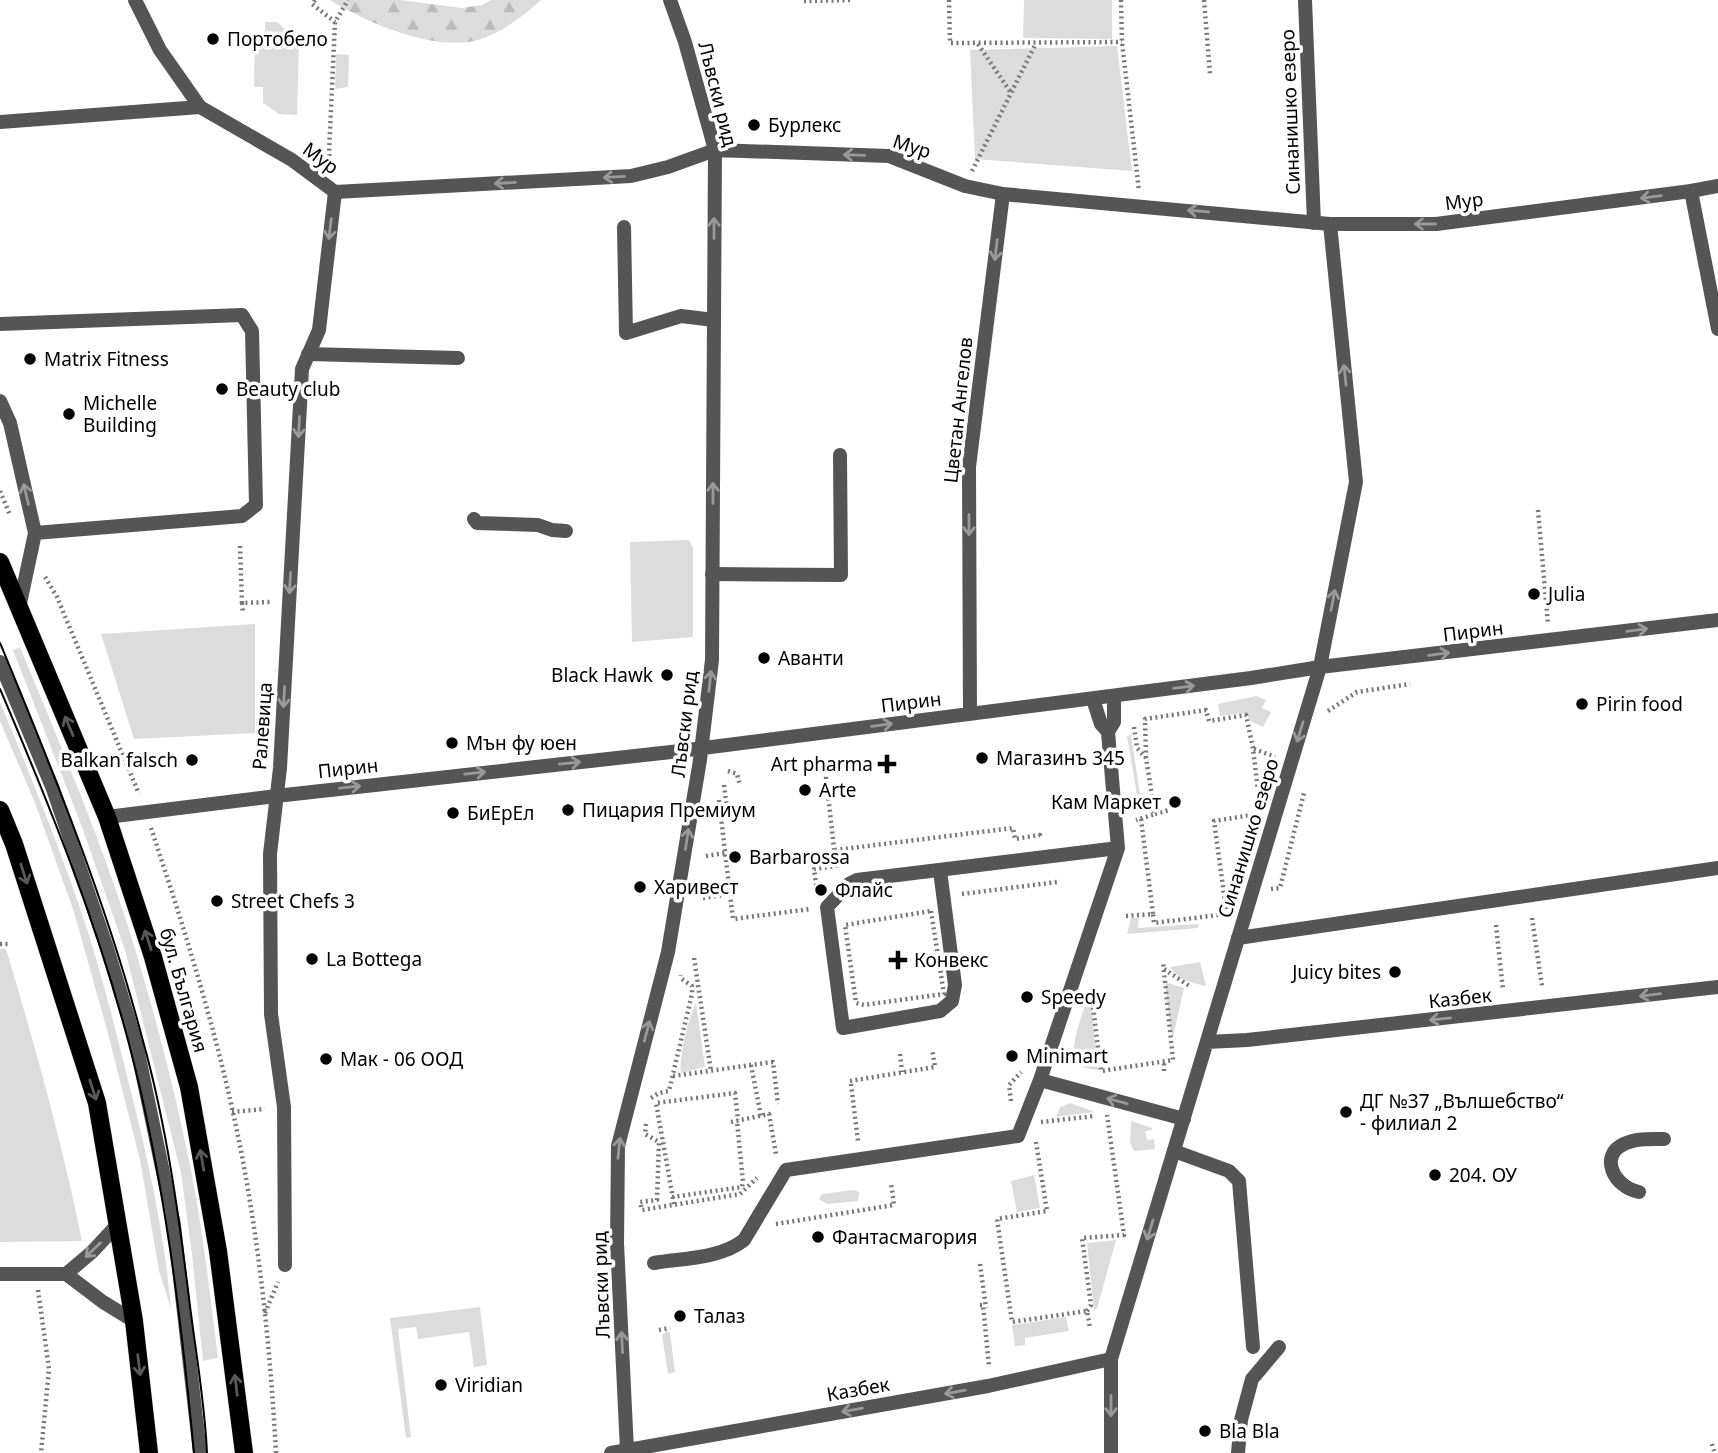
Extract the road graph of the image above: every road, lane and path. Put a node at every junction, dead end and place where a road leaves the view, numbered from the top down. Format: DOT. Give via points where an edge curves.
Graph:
graph roads {
  1 [pos="135,0"];
  2 [pos="315,0"];
  3 [pos="348,0"];
  4 [pos="670,0"];
  5 [pos="853,0"];
  6 [pos="949,0"];
  7 [pos="1121,0"];
  8 [pos="1204,0"];
  9 [pos="1305,0"];
  10 [pos="804,1"];
  11 [pos="335,23"];
  12 [pos="1122,42"];
  13 [pos="978,43"];
  14 [pos="1036,43"];
  15 [pos="1210,74"];
  16 [pos="1011,93"];
  17 [pos="200,107"];
  18 [pos="0,122"];
  19 [pos="715,150"];
  20 [pos="980,156"];
  21 [pos="1138,181"];
  22 [pos="1718,186"];
  23 [pos="1691,191"];
  24 [pos="335,192"];
  25 [pos="1003,194"];
  26 [pos="1314,223"];
  27 [pos="1330,224"];
  28 [pos="624,227"];
  29 [pos="1715,288"];
  30 [pos="714,320"];
  31 [pos="0,324"];
  32 [pos="1718,329"];
  33 [pos="308,354"];
  34 [pos="458,358"];
  35 [pos="0,401"];
  36 [pos="840,455"];
  37 [pos="1538,510"];
  38 [pos="474,519"];
  39 [pos="566,531"];
  40 [pos="35,533"];
  41 [pos="240,546"];
  42 [pos="0,562"];
  43 [pos="712,574"];
  44 [pos="265,602"];
  45 [pos="242,603"];
  46 [pos="19,608"];
  47 [pos="243,612"];
  48 [pos="1548,619"];
  49 [pos="1718,620"];
  50 [pos="0,662"];
  51 [pos="1320,667"];
  52 [pos="1410,684"];
  53 [pos="1114,696"];
  54 [pos="1093,699"];
  55 [pos="1333,700"];
  56 [pos="1330,709"];
  57 [pos="970,714"];
  58 [pos="1325,714"];
  59 [pos="1134,730"];
  60 [pos="1108,732"];
  61 [pos="702,748"];
  62 [pos="1253,748"];
  63 [pos="1276,757"];
  64 [pos="1146,758"];
  65 [pos="827,760"];
  66 [pos="728,771"];
  67 [pos="724,785"];
  68 [pos="740,785"];
  69 [pos="1306,785"];
  70 [pos="276,796"];
  71 [pos="719,800"];
  72 [pos="0,810"];
  73 [pos="1169,810"];
  74 [pos="1155,814"];
  75 [pos="107,817"];
  76 [pos="728,817"];
  77 [pos="1041,843"];
  78 [pos="1118,848"];
  79 [pos="835,850"];
  80 [pos="725,853"];
  81 [pos="706,856"];
  82 [pos="836,866"];
  83 [pos="1718,868"];
  84 [pos="940,871"];
  85 [pos="1057,882"];
  86 [pos="1277,890"];
  87 [pos="730,894"];
  88 [pos="954,895"];
  89 [pos="703,898"];
  90 [pos="804,910"];
  91 [pos="1153,914"];
  92 [pos="1126,916"];
  93 [pos="1532,918"];
  94 [pos="1496,925"];
  95 [pos="1238,938"];
  96 [pos="0,944"];
  97 [pos="10,944"];
  98 [pos="694,958"];
  99 [pos="681,972"];
  100 [pos="1090,980"];
  101 [pos="1542,986"];
  102 [pos="1191,987"];
  103 [pos="1718,987"];
  104 [pos="1503,990"];
  105 [pos="856,1003"];
  106 [pos="1207,1042"];
  107 [pos="932,1049"];
  108 [pos="900,1054"];
  109 [pos="1164,1062"];
  110 [pos="751,1065"];
  111 [pos="711,1070"];
  112 [pos="1164,1071"];
  113 [pos="902,1072"];
  114 [pos="673,1076"];
  115 [pos="1040,1080"];
  116 [pos="1009,1085"];
  117 [pos="1011,1095"];
  118 [pos="778,1104"];
  119 [pos="649,1105"];
  120 [pos="284,1107"];
  121 [pos="232,1112"];
  122 [pos="1107,1114"];
  123 [pos="761,1116"];
  124 [pos="1184,1119"];
  125 [pos="646,1120"];
  126 [pos="735,1121"];
  127 [pos="1116,1122"];
  128 [pos="1034,1123"];
  129 [pos="1036,1136"];
  130 [pos="1664,1139"];
  131 [pos="1174,1151"];
  132 [pos="860,1159"];
  133 [pos="776,1161"];
  134 [pos="891,1183"];
  135 [pos="743,1189"];
  136 [pos="1639,1192"];
  137 [pos="673,1197"];
  138 [pos="674,1204"];
  139 [pos="118,1224"];
  140 [pos="772,1224"];
  141 [pos="653,1263"];
  142 [pos="980,1264"];
  143 [pos="285,1265"];
  144 [pos="0,1274"];
  145 [pos="36,1274"];
  146 [pos="66,1274"];
  147 [pos="979,1305"];
  148 [pos="1087,1311"];
  149 [pos="265,1314"];
  150 [pos="134,1321"];
  151 [pos="986,1325"];
  152 [pos="670,1328"];
  153 [pos="1090,1328"];
  154 [pos="659,1330"];
  155 [pos="1253,1347"];
  156 [pos="1279,1347"];
  157 [pos="1111,1359"];
  158 [pos="989,1366"];
  159 [pos="1713,1444"];
  160 [pos="627,1450"];
  161 [pos="1714,1451"];
  162 [pos="41,1453"];
  163 [pos="149,1453"];
  164 [pos="200,1453"];
  165 [pos="244,1453"];
  166 [pos="611,1453"];
  167 [pos="1111,1453"];
  168 [pos="1238,1453"];
  1 -- 17 [label="street, Мур" via="160,50"];
  2 -- 11 [label="path" via="312,4"];
  3 -- 11 [label="path"];
  4 -- 19 [label="street, Лъвски рид"];
  5 -- 10 [label="path"];
  6 -- 13 [label="path" via="950,43"];
  7 -- 12 [label="path"];
  8 -- 15 [label="path"];
  9 -- 26 [label="street, Синанишко езеро"];
  11 -- 24 [label="path" via="329,153"];
  12 -- 14 [label="path"];
  12 -- 21 [label="path"];
  13 -- 14 [label="path"];
  13 -- 16 [label="path"];
  14 -- 16 [label="path"];
  16 -- 20 [label="path"];
  17 -- 18 [label="street"];
  17 -- 24 [label="street, Мур" via="292,160"];
  19 -- 24 [label="street, Мур, one-way" via="631,176"];
  25 -- 19 [label="street, Мур, one-way" via="965,186 889,156"];
  30 -- 19 [label="street, Лъвски рид, one-way"];
  22 -- 23 [label="street, Мур"];
  23 -- 27 [label="street, Мур, one-way" via="1436,224"];
  23 -- 29 [label="street"];
  24 -- 33 [label="street, Ралевица, one-way" via="318,330"];
  26 -- 25 [label="street, Мур, one-way"];
  25 -- 57 [label="street, Цветан Ангелов, one-way" via="969,467"];
  26 -- 27 [label="street, Мур"];
  51 -- 27 [label="street, Синанишко езеро, one-way" via="1356,482"];
  28 -- 30 [label="street" via="626,333 681,316"];
  29 -- 32 [label="street"];
  43 -- 30 [label="street, Лъвски рид, one-way"];
  31 -- 40 [label="street" via="242,315 252,331 256,505 242,516"];
  33 -- 34 [label="street"];
  33 -- 70 [label="street, Ралевица, one-way" via="302,369"];
  40 -- 35 [label="street, one-way" via="10,423"];
  36 -- 43 [label="street" via="841,575"];
  37 -- 48 [label="path"];
  38 -- 39 [label="street" via="477,523"];
  40 -- 46 [label="street"];
  41 -- 45 [label="path"];
  42 -- 46 [label="main road, бул. България"];
  61 -- 43 [label="street, Лъвски рид, one-way" via="712,660"];
  44 -- 45 [label="path"];
  45 -- 47 [label="path"];
  75 -- 46 [label="main road, бул. България, one-way"];
  51 -- 49 [label="street, Пирин, one-way"];
  50 -- 164 [label="street" via="52,789 136,1042 174,1225"];
  53 -- 51 [label="street, Пирин, one-way"];
  51 -- 95 [label="street, Синанишко езеро, one-way"];
  52 -- 56 [label="path" via="1357,692"];
  53 -- 54 [label="street, Пирин"];
  53 -- 60 [label="street" via="1114,722"];
  54 -- 57 [label="street, Пирин"];
  54 -- 60 [label="street"];
  55 -- 56 [label="path"];
  56 -- 58 [label="path"];
  61 -- 57 [label="street, Пирин, one-way"];
  59 -- 64 [label="path" via="1137,748"];
  60 -- 78 [label="street"];
  70 -- 61 [label="street, Пирин, one-way"];
  160 -- 61 [label="street, Лъвски рид, one-way" via="617,1243 618,1146 668,953"];
  62 -- 63 [label="path"];
  62 -- 64 [label="path" via="1246,715 1209,721 1206,710 1144,719"];
  62 -- 91 [label="path" via="1261,814 1214,821 1230,914 1154,923"];
  64 -- 74 [label="path"];
  65 -- 79 [label="path"];
  66 -- 68 [label="path" via="737,774"];
  67 -- 76 [label="path"];
  69 -- 86 [label="path"];
  70 -- 75 [label="street, Пирин"];
  70 -- 120 [label="street, Ралевица" via="270,854 271,1014"];
  71 -- 80 [label="path"];
  72 -- 139 [label="main road, one-way" via="97,1103"];
  73 -- 74 [label="path"];
  74 -- 91 [label="path" via="1139,819"];
  165 -- 75 [label="main road, бул. България, one-way" via="218,1251 190,1087"];
  77 -- 79 [label="path" via="1040,835 1014,839 1013,828"];
  78 -- 84 [label="street"];
  78 -- 115 [label="street"];
  79 -- 82 [label="path"];
  80 -- 81 [label="path"];
  80 -- 87 [label="path"];
  83 -- 95 [label="street"];
  84 -- 84 [label="street" via="853,881 827,907 843,1028 940,1011 952,1001 955,985"];
  85 -- 88 [label="path"];
  87 -- 89 [label="path"];
  87 -- 90 [label="path" via="733,919"];
  91 -- 92 [label="path"];
  93 -- 101 [label="path"];
  94 -- 104 [label="path"];
  95 -- 106 [label="street, Синанишко езеро"];
  96 -- 97 [label="path"];
  98 -- 111 [label="path"];
  99 -- 114 [label="path" via="682,979 692,986 692,994"];
  100 -- 109 [label="path" via="1101,1071"];
  102 -- 109 [label="path" via="1164,966 1173,1060"];
  103 -- 106 [label="street, Казбек, one-way"];
  105 -- 105 [label="path" via="845,925 931,911 944,994"];
  106 -- 124 [label="street, Синанишко езеро"];
  107 -- 113 [label="path" via="935,1067"];
  108 -- 113 [label="path"];
  109 -- 112 [label="path"];
  110 -- 111 [label="path"];
  110 -- 118 [label="path" via="773,1062"];
  110 -- 123 [label="path"];
  111 -- 114 [label="path"];
  113 -- 132 [label="path" via="850,1082"];
  114 -- 119 [label="path" via="669,1091 651,1097"];
  124 -- 115 [label="street, one-way"];
  115 -- 132 [label="street" via="1018,1136"];
  116 -- 117 [label="path"];
  120 -- 121 [label="path"];
  120 -- 143 [label="street, Ралевица"];
  122 -- 127 [label="path"];
  122 -- 128 [label="path"];
  122 -- 148 [label="path" via="1124,1235 1082,1238 1091,1305"];
  123 -- 126 [label="path"];
  123 -- 133 [label="path" via="769,1114"];
  124 -- 131 [label="street, Синанишко езеро"];
  125 -- 138 [label="path" via="645,1134 659,1142 657,1200 639,1206 642,1210"];
  126 -- 135 [label="path"];
  126 -- 137 [label="path" via="735,1093 656,1103"];
  129 -- 148 [label="path" via="1047,1211 997,1219 1012,1322"];
  130 -- 136 [label="street" via="1637,1140 1614,1152 1616,1180"];
  131 -- 155 [label="street" via="1229,1171 1239,1181"];
  131 -- 157 [label="street, Синанишко езеро, one-way"];
  132 -- 141 [label="street" via="786,1170 744,1240 734,1247"];
  134 -- 140 [label="path" via="894,1205"];
  135 -- 137 [label="path"];
  135 -- 138 [label="path"];
  137 -- 138 [label="path"];
  139 -- 146 [label="street, one-way"];
  139 -- 150 [label="main road"];
  142 -- 151 [label="path"];
  143 -- 149 [label="path"];
  144 -- 145 [label="street"];
  145 -- 146 [label="street"];
  145 -- 162 [label="path" via="48,1369"];
  146 -- 150 [label="street"];
  147 -- 151 [label="path" via="983,1305"];
  148 -- 153 [label="path"];
  150 -- 163 [label="main road, one-way"];
  151 -- 158 [label="path"];
  152 -- 154 [label="path"];
  156 -- 168 [label="street" via="1252,1379"];
  157 -- 160 [label="street, Казбек, one-way" via="988,1386"];
  157 -- 167 [label="street, Синанишко езеро, one-way"];
  159 -- 161 [label="path"];
  160 -- 166 [label="street, Казбек"];
}
